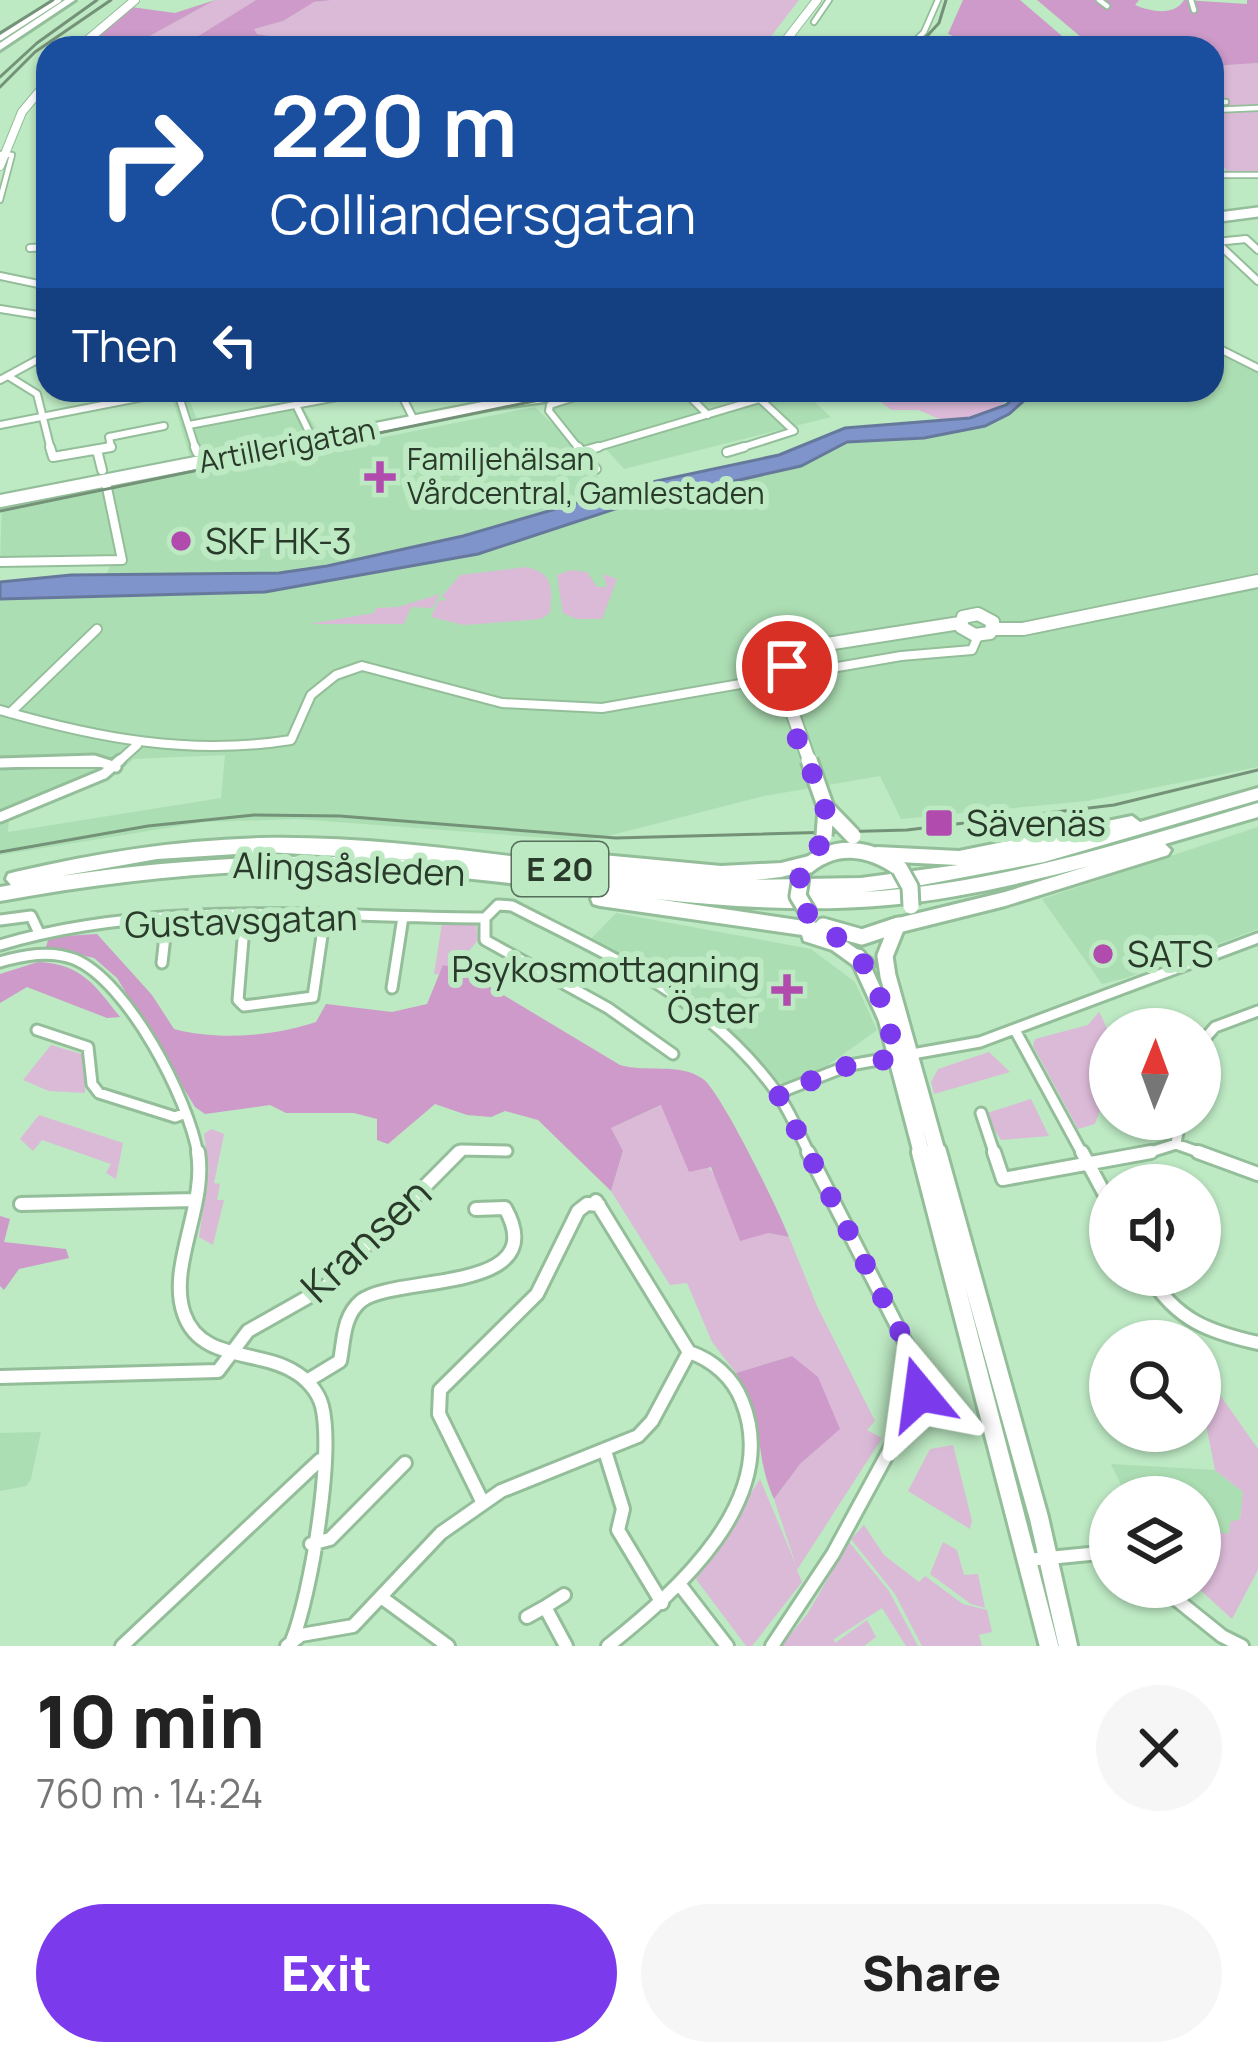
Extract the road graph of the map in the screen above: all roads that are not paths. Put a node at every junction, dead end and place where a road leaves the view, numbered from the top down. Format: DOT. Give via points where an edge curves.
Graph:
graph roads {
  1 [pos="46,0"];
  2 [pos="63,0"];
  3 [pos="135,0"];
  4 [pos="813,0"];
  5 [pos="830,0"];
  6 [pos="938,0"];
  7 [pos="1100,0"];
  8 [pos="1191,0"];
  9 [pos="1107,6"];
  10 [pos="1194,10"];
  11 [pos="814,22"];
  12 [pos="92,36"];
  13 [pos="786,36"];
  14 [pos="920,36"];
  15 [pos="0,43"];
  16 [pos="36,95"];
  17 [pos="1258,108"];
  18 [pos="1224,109"];
  19 [pos="2,154"];
  20 [pos="3,170"];
  21 [pos="1224,175"];
  22 [pos="1258,175"];
  23 [pos="0,201"];
  24 [pos="1258,212"];
  25 [pos="1224,216"];
  26 [pos="1224,240"];
  27 [pos="30,248"];
  28 [pos="36,248"];
  29 [pos="1224,249"];
  30 [pos="1258,250"];
  31 [pos="1,277"];
  32 [pos="1258,281"];
  33 [pos="36,284"];
  34 [pos="0,309"];
  35 [pos="36,315"];
  36 [pos="1224,351"];
  37 [pos="36,360"];
  38 [pos="1258,368"];
  39 [pos="3,378"];
  40 [pos="34,391"];
  41 [pos="36,396"];
  42 [pos="38,402"];
  43 [pos="116,402"];
  44 [pos="182,402"];
  45 [pos="266,402"];
  46 [pos="312,402"];
  47 [pos="405,402"];
  48 [pos="506,402"];
  49 [pos="533,402"];
  50 [pos="559,402"];
  51 [pos="695,402"];
  52 [pos="750,402"];
  53 [pos="763,402"];
  54 [pos="296,405"];
  55 [pos="268,410"];
  56 [pos="549,411"];
  57 [pos="708,415"];
  58 [pos="44,416"];
  59 [pos="414,420"];
  60 [pos="0,425"];
  61 [pos="189,425"];
  62 [pos="164,426"];
  63 [pos="313,440"];
  64 [pos="97,450"];
  65 [pos="584,451"];
  66 [pos="197,452"];
  67 [pos="727,452"];
  68 [pos="596,469"];
  69 [pos="104,477"];
  70 [pos="79,489"];
  71 [pos="0,504"];
  72 [pos="0,562"];
  73 [pos="1258,581"];
  74 [pos="960,623"];
  75 [pos="97,628"];
  76 [pos="994,629"];
  77 [pos="977,636"];
  78 [pos="5,711"];
  79 [pos="137,745"];
  80 [pos="0,764"];
  81 [pos="116,767"];
  82 [pos="1258,794"];
  83 [pos="1224,803"];
  84 [pos="826,808"];
  85 [pos="1258,810"];
  86 [pos="0,817"];
  87 [pos="1258,820"];
  88 [pos="876,854"];
  89 [pos="450,855"];
  90 [pos="810,864"];
  91 [pos="406,866"];
  92 [pos="4,888"];
  93 [pos="245,915"];
  94 [pos="325,916"];
  95 [pos="403,916"];
  96 [pos="167,918"];
  97 [pos="485,918"];
  98 [pos="718,918"];
  99 [pos="0,920"];
  100 [pos="897,926"];
  101 [pos="833,931"];
  102 [pos="39,934"];
  103 [pos="1258,938"];
  104 [pos="0,945"];
  105 [pos="0,962"];
  106 [pos="163,963"];
  107 [pos="864,965"];
  108 [pos="392,988"];
  109 [pos="1258,1011"];
  110 [pos="1221,1025"];
  111 [pos="38,1030"];
  112 [pos="1015,1030"];
  113 [pos="673,1054"];
  114 [pos="904,1057"];
  115 [pos="778,1094"];
  116 [pos="186,1113"];
  117 [pos="981,1113"];
  118 [pos="1177,1140"];
  119 [pos="1176,1144"];
  120 [pos="507,1151"];
  121 [pos="1108,1164"];
  122 [pos="1089,1165"];
  123 [pos="1089,1169"];
  124 [pos="1258,1174"];
  125 [pos="194,1200"];
  126 [pos="21,1204"];
  127 [pos="476,1209"];
  128 [pos="1161,1296"];
  129 [pos="1258,1343"];
  130 [pos="232,1352"];
  131 [pos="689,1352"];
  132 [pos="0,1377"];
  133 [pos="307,1381"];
  134 [pos="604,1451"];
  135 [pos="320,1460"];
  136 [pos="405,1463"];
  137 [pos="483,1503"];
  138 [pos="311,1544"];
  139 [pos="1089,1554"];
  140 [pos="1050,1558"];
  141 [pos="1028,1560"];
  142 [pos="680,1585"];
  143 [pos="564,1594"];
  144 [pos="381,1597"];
  145 [pos="662,1603"];
  146 [pos="545,1606"];
  147 [pos="1187,1608"];
  148 [pos="527,1617"];
  149 [pos="302,1622"];
  150 [pos="334,1628"];
  151 [pos="289,1644"];
  152 [pos="122,1646"];
  153 [pos="448,1646"];
  154 [pos="566,1646"];
  155 [pos="608,1646"];
  156 [pos="727,1646"];
  157 [pos="772,1646"];
  158 [pos="1049,1646"];
  159 [pos="1068,1646"];
  160 [pos="1242,1646"];
  1 -- 2 [label="street"];
  2 -- 15 [label="highway"];
  3 -- 12 [label="street"];
  4 -- 13 [label="street"];
  5 -- 11 [label="street"];
  6 -- 14 [label="street"];
  7 -- 9 [label="street"];
  8 -- 10 [label="street"];
  16 -- 19 [label="street"];
  17 -- 18 [label="street"];
  19 -- 20 [label="street"];
  20 -- 23 [label="street"];
  21 -- 22 [label="street"];
  24 -- 25 [label="street"];
  26 -- 30 [label="street" via="1246,239"];
  27 -- 28 [label="street"];
  29 -- 32 [label="street"];
  31 -- 33 [label="street"];
  34 -- 35 [label="street"];
  36 -- 38 [label="street"];
  37 -- 39 [label="street"];
  39 -- 40 [label="street"];
  40 -- 41 [label="street"];
  42 -- 58 [label="street"];
  43 -- 58 [label="street"];
  44 -- 61 [label="street"];
  45 -- 55 [label="street"];
  46 -- 54 [label="street"];
  47 -- 59 [label="street"];
  48 -- 59 [label="street, Artillerigatan"];
  49 -- 56 [label="street"];
  50 -- 56 [label="street"];
  51 -- 57 [label="street"];
  52 -- 57 [label="street"];
  53 -- 67 [label="street" via="794,431"];
  54 -- 55 [label="street"];
  54 -- 63 [label="street"];
  55 -- 61 [label="street"];
  56 -- 65 [label="street"];
  57 -- 65 [label="street"];
  58 -- 60 [label="street"];
  58 -- 64 [label="street" via="53,457"];
  59 -- 63 [label="street, Artillerigatan"];
  61 -- 66 [label="street"];
  62 -- 64 [label="street" via="109,437 111,447"];
  63 -- 69 [label="street, Artillerigatan"];
  64 -- 69 [label="street"];
  65 -- 68 [label="street"];
  69 -- 70 [label="street, Artillerigatan"];
  69 -- 72 [label="street" via="122,560"];
  70 -- 71 [label="street, Artillerigatan"];
  70 -- 71 [label="street, Artillerigatan"];
  73 -- 76 [label="street"];
  74 -- 76 [label="street" via="981,614"];
  74 -- 77 [label="street"];
  74 -- 84 [label="street, bridge" via="827,644 796,657 781,680"];
  75 -- 78 [label="street"];
  76 -- 77 [label="street"];
  77 -- 79 [label="street" via="972,650 959,654 901,656 610,708 502,703 362,666 316,690 289,741"];
  78 -- 79 [label="street"];
  79 -- 81 [label="street"];
  80 -- 81 [label="street" via="94,760"];
  81 -- 86 [label="street"];
  82 -- 83 [label="highway, E 20"];
  83 -- 88 [label="highway" via="959,858"];
  83 -- 89 [label="highway, Alingsåsleden / E 20" via="1090,847 971,872 829,888 738,887"];
  84 -- 88 [label="street, bridge"];
  84 -- 90 [label="street, bridge"];
  85 -- 91 [label="highway, Alingsåsleden / E 20" via="1054,869 897,898 696,897"];
  87 -- 100 [label="highway"];
  88 -- 90 [label="street" via="842,849"];
  88 -- 100 [label="street, bridge" via="910,887 911,905"];
  89 -- 90 [label="highway" via="744,873"];
  89 -- 92 [label="highway, Alingsåsleden / E 20" via="222,847 94,861"];
  90 -- 101 [label="street, bridge" via="798,896"];
  91 -- 92 [label="highway, Alingsåsleden" via="216,864"];
  91 -- 98 [label="highway"];
  93 -- 94 [label="street, Gustavsgatan"];
  93 -- 94 [label="street" via="238,1003 275,1004 313,997"];
  93 -- 96 [label="street, Gustavsgatan"];
  94 -- 95 [label="street, Gustavsgatan"];
  95 -- 97 [label="street, Gustavsgatan"];
  95 -- 108 [label="street"];
  96 -- 102 [label="street, Gustavsgatan"];
  96 -- 106 [label="street"];
  97 -- 113 [label="street" via="484,940 608,1007"];
  97 -- 115 [label="street, Gustavsgatan" via="498,905 512,906 665,984 737,1044"];
  98 -- 101 [label="highway"];
  98 -- 107 [label="highway" via="826,939"];
  99 -- 102 [label="street" via="31,916"];
  100 -- 101 [label="street" via="868,936"];
  100 -- 114 [label="street" via="885,964"];
  101 -- 107 [label="street"];
  102 -- 104 [label="street, Gustavsgatan"];
  103 -- 112 [label="street"];
  105 -- 116 [label="street" via="48,954 95,972 120,998"];
  107 -- 114 [label="street"];
  109 -- 110 [label="street"];
  111 -- 116 [label="street" via="88,1047 99,1093 166,1115"];
  112 -- 114 [label="street"];
  112 -- 122 [label="street"];
  114 -- 115 [label="street" via="850,1065"];
  114 -- 140 [label="street"];
  114 -- 141 [label="street"];
  115 -- 157 [label="street" via="923,1385 837,1550"];
  116 -- 125 [label="street" via="199,1149"];
  117 -- 123 [label="street" via="1003,1179"];
  118 -- 119 [label="street"];
  119 -- 121 [label="street"];
  119 -- 124 [label="street"];
  120 -- 130 [label="street, Kransen" via="461,1150 324,1288 248,1330"];
  125 -- 126 [label="street"];
  125 -- 130 [label="street" via="181,1312 200,1340"];
  127 -- 133 [label="street" via="506,1208 511,1215 513,1244 505,1254 483,1274 454,1283 368,1296 346,1320 340,1361"];
  128 -- 129 [label="street" via="1182,1318"];
  130 -- 132 [label="street, Kransen" via="218,1370"];
  130 -- 133 [label="street"];
  131 -- 134 [label="street" via="652,1421"];
  131 -- 137 [label="street" via="598,1203 587,1204 537,1294 440,1390 439,1414"];
  131 -- 142 [label="street" via="712,1363 743,1398 751,1459 746,1486"];
  133 -- 135 [label="street" via="323,1415"];
  134 -- 137 [label="street" via="520,1479"];
  134 -- 145 [label="street" via="623,1509 618,1530"];
  135 -- 138 [label="street"];
  135 -- 152 [label="street"];
  136 -- 138 [label="street" via="330,1539"];
  137 -- 144 [label="street" via="441,1533"];
  138 -- 149 [label="street"];
  139 -- 140 [label="street"];
  140 -- 141 [label="street"];
  140 -- 159 [label="street"];
  141 -- 158 [label="street"];
  142 -- 145 [label="street"];
  142 -- 156 [label="street"];
  143 -- 146 [label="street"];
  144 -- 150 [label="street" via="353,1626"];
  144 -- 153 [label="street"];
  145 -- 155 [label="street"];
  146 -- 148 [label="street"];
  146 -- 154 [label="street"];
  147 -- 160 [label="street"];
  149 -- 150 [label="street"];
  149 -- 151 [label="street"];
  150 -- 151 [label="street"];
}
